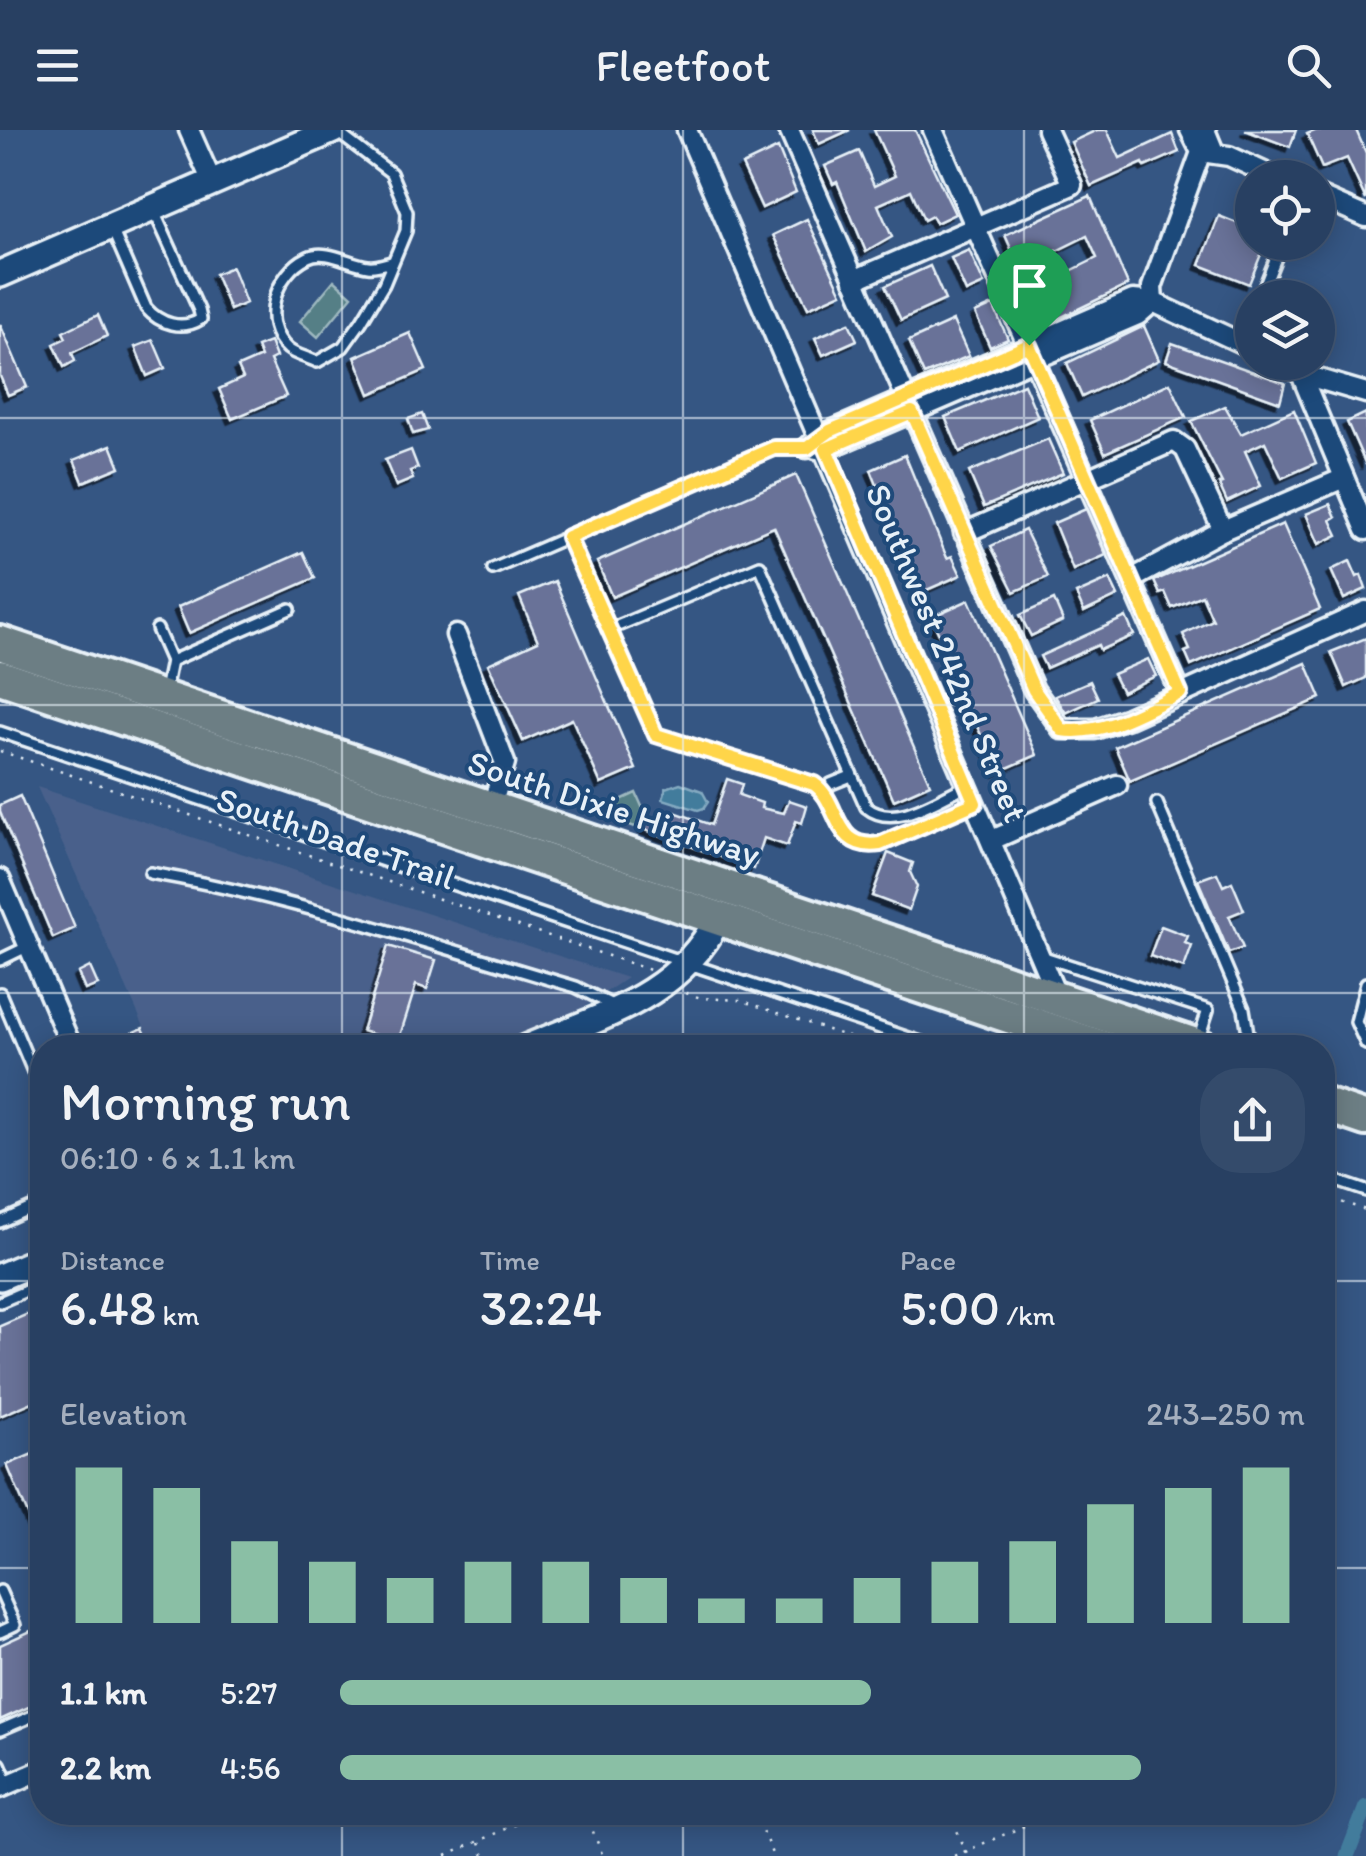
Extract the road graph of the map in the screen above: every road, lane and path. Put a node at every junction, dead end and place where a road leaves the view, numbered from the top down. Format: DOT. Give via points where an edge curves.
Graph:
graph roads {
  1 [pos="189,130"];
  2 [pos="334,130"];
  3 [pos="687,130"];
  4 [pos="789,130"];
  5 [pos="1046,130"];
  6 [pos="1190,130"];
  7 [pos="1205,130"];
  8 [pos="936,131"];
  9 [pos="1208,152"];
  10 [pos="1235,162"];
  11 [pos="212,182"];
  12 [pos="1335,202"];
  13 [pos="152,208"];
  14 [pos="1361,210"];
  15 [pos="111,226"];
  16 [pos="978,227"];
  17 [pos="391,262"];
  18 [pos="0,274"];
  19 [pos="854,280"];
  20 [pos="1152,302"];
  21 [pos="1235,339"];
  22 [pos="1032,352"];
  23 [pos="1303,380"];
  24 [pos="1320,380"];
  25 [pos="1366,394"];
  26 [pos="909,404"];
  27 [pos="817,444"];
  28 [pos="1344,478"];
  29 [pos="1088,479"];
  30 [pos="1222,530"];
  31 [pos="1366,530"];
  32 [pos="964,533"];
  33 [pos="568,537"];
  34 [pos="493,569"];
  35 [pos="1132,579"];
  36 [pos="290,609"];
  37 [pos="1366,611"];
  38 [pos="157,628"];
  39 [pos="608,630"];
  40 [pos="456,636"];
  41 [pos="0,643"];
  42 [pos="172,661"];
  43 [pos="0,677"];
  44 [pos="1180,693"];
  45 [pos="163,699"];
  46 [pos="0,732"];
  47 [pos="0,751"];
  48 [pos="850,774"];
  49 [pos="1117,785"];
  50 [pos="821,790"];
  51 [pos="971,794"];
  52 [pos="1157,802"];
  53 [pos="492,809"];
  54 [pos="992,840"];
  55 [pos="150,873"];
  56 [pos="0,879"];
  57 [pos="718,919"];
  58 [pos="29,946"];
  59 [pos="918,951"];
  60 [pos="1040,956"];
  61 [pos="0,960"];
  62 [pos="690,963"];
  63 [pos="655,972"];
  64 [pos="1120,982"];
  65 [pos="1366,983"];
  66 [pos="684,992"];
  67 [pos="0,993"];
  68 [pos="1058,998"];
  69 [pos="619,1008"];
  70 [pos="1102,1020"];
  71 [pos="67,1035"];
  72 [pos="580,1035"];
  73 [pos="843,1035"];
  74 [pos="900,1035"];
  75 [pos="1159,1035"];
  76 [pos="1202,1035"];
  77 [pos="1247,1035"];
  78 [pos="1366,1044"];
  79 [pos="30,1064"];
  80 [pos="1335,1091"];
  81 [pos="1366,1102"];
  82 [pos="1335,1108"];
  83 [pos="1366,1119"];
  84 [pos="1335,1125"];
  85 [pos="1366,1135"];
  86 [pos="1335,1180"];
  87 [pos="1366,1191"];
  88 [pos="1335,1200"];
  89 [pos="0,1208"];
  90 [pos="30,1208"];
  91 [pos="1366,1210"];
  92 [pos="3,1220"];
  93 [pos="30,1270"];
  94 [pos="0,1277"];
  95 [pos="30,1277"];
  96 [pos="0,1302"];
  97 [pos="0,1591"];
  98 [pos="0,1632"];
  99 [pos="1338,1693"];
  100 [pos="1335,1694"];
  101 [pos="30,1717"];
  102 [pos="0,1730"];
  103 [pos="0,1764"];
  104 [pos="30,1775"];
  105 [pos="4,1786"];
  106 [pos="514,1825"];
  107 [pos="590,1825"];
  108 [pos="760,1825"];
  109 [pos="955,1825"];
  110 [pos="1028,1825"];
  111 [pos="478,1842"];
  112 [pos="967,1853"];
  113 [pos="446,1856"];
  114 [pos="484,1856"];
  115 [pos="603,1856"];
  116 [pos="774,1856"];
  117 [pos="954,1856"];
  1 -- 11 [label="street"];
  2 -- 11 [label="street"];
  2 -- 17 [label="lane" via="391,173 400,190 406,230"];
  3 -- 27 [label="street, Southwest 242nd Street"];
  4 -- 19 [label="street"];
  5 -- 16 [label="street" via="1072,185"];
  6 -- 9 [label="street"];
  7 -- 9 [label="street"];
  8 -- 16 [label="street"];
  9 -- 10 [label="street"];
  9 -- 20 [label="street" via="1152,287"];
  11 -- 13 [label="street"];
  12 -- 14 [label="street"];
  13 -- 15 [label="street"];
  13 -- 15 [label="lane" via="199,310 194,324 155,319"];
  15 -- 18 [label="street"];
  16 -- 19 [label="street"];
  16 -- 22 [label="street"];
  17 -- 17 [label="lane" via="372,267 309,256 292,270 274,293 272,308 289,350 317,362 342,348"];
  19 -- 26 [label="street"];
  20 -- 21 [label="street"];
  20 -- 22 [label="street" via="1138,316"];
  22 -- 26 [label="street"];
  22 -- 29 [label="street"];
  23 -- 28 [label="street"];
  24 -- 25 [label="street"];
  26 -- 27 [label="street"];
  26 -- 32 [label="street"];
  27 -- 33 [label="lane" via="774,448"];
  27 -- 51 [label="street, Southwest 242nd Street"];
  28 -- 30 [label="street"];
  28 -- 31 [label="street"];
  29 -- 30 [label="street" via="1161,444 1180,442"];
  29 -- 32 [label="street"];
  29 -- 35 [label="street"];
  30 -- 35 [label="street"];
  32 -- 44 [label="street" via="1034,690 1062,730 1112,724"];
  33 -- 34 [label="lane"];
  33 -- 39 [label="lane"];
  35 -- 44 [label="street"];
  36 -- 42 [label="lane"];
  37 -- 44 [label="street"];
  38 -- 42 [label="lane"];
  39 -- 48 [label="lane" via="760,566"];
  39 -- 50 [label="lane" via="656,735"];
  40 -- 53 [label="street" via="505,763"];
  41 -- 45 [label="highway, South Dixie Highway"];
  42 -- 45 [label="lane"];
  43 -- 57 [label="highway, South Dixie Highway"];
  45 -- 53 [label="highway, South Dixie Highway"];
  46 -- 62 [label="lane"];
  47 -- 63 [label="path, South Dade Trail"];
  48 -- 50 [label="lane"];
  48 -- 51 [label="lane" via="866,807 890,818"];
  49 -- 54 [label="street"];
  50 -- 51 [label="lane" via="840,828 871,846"];
  51 -- 54 [label="street, Southwest 242nd Street"];
  52 -- 77 [label="lane" via="1244,1009"];
  53 -- 57 [label="highway" via="554,844 688,890"];
  53 -- 59 [label="highway, South Dixie Highway"];
  54 -- 60 [label="street, Southwest 242nd Street"];
  55 -- 69 [label="lane" via="464,954 576,987"];
  56 -- 58 [label="street"];
  57 -- 59 [label="highway" via="750,912 881,954"];
  57 -- 62 [label="street"];
  57 -- 70 [label="highway, South Dixie Highway"];
  58 -- 61 [label="lane"];
  58 -- 71 [label="street"];
  59 -- 68 [label="highway, South Dixie Highway"];
  60 -- 64 [label="lane"];
  60 -- 68 [label="street, Southwest 242nd Street"];
  62 -- 69 [label="street" via="656,991"];
  62 -- 74 [label="lane"];
  64 -- 70 [label="lane"];
  64 -- 76 [label="lane" via="1208,1010"];
  65 -- 78 [label="lane" via="1356,1022"];
  66 -- 73 [label="path" via="740,1000"];
  67 -- 79 [label="lane"];
  68 -- 70 [label="highway, South Dixie Highway"];
  69 -- 72 [label="street"];
  70 -- 75 [label="highway, South Dixie Highway"];
  80 -- 81 [label="highway"];
  82 -- 83 [label="highway"];
  84 -- 85 [label="highway"];
  86 -- 87 [label="lane"];
  88 -- 91 [label="path"];
  89 -- 92 [label="lane"];
  90 -- 92 [label="lane"];
  93 -- 94 [label="street"];
  95 -- 96 [label="lane"];
  97 -- 98 [label="lane" via="15,1625"];
  99 -- 100 [label="path"];
  101 -- 102 [label="lane"];
  103 -- 105 [label="lane"];
  104 -- 105 [label="street"];
  106 -- 111 [label="path"];
  107 -- 115 [label="path"];
  108 -- 116 [label="path"];
  109 -- 112 [label="path"];
  110 -- 112 [label="path"];
  111 -- 113 [label="path"];
  111 -- 114 [label="path"];
  112 -- 117 [label="path"];
}
